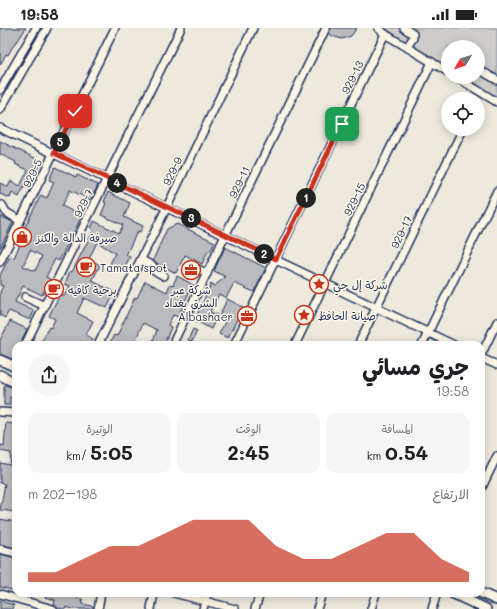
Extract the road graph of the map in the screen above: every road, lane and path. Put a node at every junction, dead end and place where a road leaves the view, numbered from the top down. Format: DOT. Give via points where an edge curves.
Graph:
graph roads {
  1 [pos="36,28"];
  2 [pos="47,28"];
  3 [pos="115,28"];
  4 [pos="181,28"];
  5 [pos="253,28"];
  6 [pos="326,28"];
  7 [pos="378,28"];
  8 [pos="404,28"];
  9 [pos="385,34"];
  10 [pos="407,47"];
  11 [pos="432,62"];
  12 [pos="441,68"];
  13 [pos="485,73"];
  14 [pos="497,80"];
  15 [pos="467,84"];
  16 [pos="0,90"];
  17 [pos="480,92"];
  18 [pos="485,95"];
  19 [pos="497,102"];
  20 [pos="0,110"];
  21 [pos="0,128"];
  22 [pos="460,136"];
  23 [pos="54,153"];
  24 [pos="108,178"];
  25 [pos="497,191"];
  26 [pos="2,205"];
  27 [pos="167,207"];
  28 [pos="20,221"];
  29 [pos="226,235"];
  30 [pos="276,259"];
  31 [pos="141,260"];
  32 [pos="0,262"];
  33 [pos="188,268"];
  34 [pos="206,274"];
  35 [pos="164,276"];
  36 [pos="326,283"];
  37 [pos="25,297"];
  38 [pos="44,306"];
  39 [pos="377,308"];
  40 [pos="497,322"];
  41 [pos="428,332"];
  42 [pos="27,341"];
  43 [pos="100,341"];
  44 [pos="174,341"];
  45 [pos="236,341"];
  46 [pos="297,341"];
  47 [pos="360,341"];
  48 [pos="424,341"];
  49 [pos="446,341"];
  50 [pos="485,348"];
  51 [pos="485,358"];
  52 [pos="0,360"];
  53 [pos="12,364"];
  54 [pos="497,365"];
  55 [pos="0,375"];
  56 [pos="12,380"];
  57 [pos="0,412"];
  58 [pos="12,413"];
  59 [pos="497,456"];
  60 [pos="485,482"];
  61 [pos="0,549"];
  62 [pos="12,552"];
  63 [pos="0,594"];
  64 [pos="485,594"];
  65 [pos="100,597"];
  66 [pos="153,597"];
  67 [pos="190,597"];
  68 [pos="206,597"];
  69 [pos="259,597"];
  70 [pos="321,597"];
  71 [pos="374,597"];
  72 [pos="436,597"];
  73 [pos="460,597"];
  74 [pos="497,600"];
  75 [pos="205,601"];
  76 [pos="53,609"];
  77 [pos="98,609"];
  78 [pos="151,609"];
  79 [pos="204,609"];
  80 [pos="235,609"];
  81 [pos="255,609"];
  82 [pos="317,609"];
  83 [pos="370,609"];
  84 [pos="432,609"];
  85 [pos="486,609"];
  1 -- 16 [label="street"];
  2 -- 20 [label="street"];
  3 -- 23 [label="street, 929-5"];
  4 -- 24 [label="street, 929-7"];
  5 -- 27 [label="street, 929-9"];
  6 -- 29 [label="street, 929-11"];
  7 -- 9 [label="street"];
  8 -- 10 [label="street" via="413,34"];
  9 -- 10 [label="street"];
  9 -- 30 [label="street, 929-13"];
  10 -- 11 [label="street"];
  11 -- 12 [label="street"];
  11 -- 36 [label="street, 929-15"];
  13 -- 14 [label="street"];
  15 -- 17 [label="street"];
  18 -- 19 [label="street"];
  21 -- 23 [label="street"];
  22 -- 39 [label="street, 929-17"];
  23 -- 24 [label="street"];
  23 -- 28 [label="street, 929-5"];
  24 -- 27 [label="street"];
  24 -- 38 [label="street, 929-7"];
  25 -- 41 [label="street"];
  26 -- 28 [label="street" via="6,212"];
  27 -- 29 [label="street"];
  27 -- 31 [label="street, 929-9"];
  28 -- 32 [label="street, 929-5"];
  29 -- 30 [label="street"];
  29 -- 34 [label="street, 929-11"];
  30 -- 36 [label="street"];
  30 -- 45 [label="street, 929-13"];
  31 -- 35 [label="street"];
  31 -- 43 [label="street, 929-9"];
  33 -- 34 [label="street" via="196,268"];
  34 -- 44 [label="street, 929-11"];
  36 -- 39 [label="street"];
  36 -- 46 [label="street, 929-15"];
  37 -- 38 [label="street"];
  38 -- 42 [label="street, 929-7"];
  39 -- 41 [label="street"];
  39 -- 47 [label="street, 929-17"];
  40 -- 50 [label="street"];
  41 -- 48 [label="street"];
  41 -- 49 [label="street"];
  51 -- 54 [label="street"];
  52 -- 53 [label="main road"];
  55 -- 56 [label="main road"];
  57 -- 58 [label="street"];
  59 -- 60 [label="street"];
  61 -- 62 [label="street"];
  63 -- 76 [label="street"];
  64 -- 74 [label="main road"];
  65 -- 77 [label="street"];
  66 -- 78 [label="street"];
  67 -- 75 [label="street"];
  68 -- 75 [label="street"];
  69 -- 81 [label="street"];
  70 -- 82 [label="street"];
  71 -- 83 [label="street"];
  72 -- 84 [label="street"];
  73 -- 85 [label="main road"];
  75 -- 79 [label="street"];
  75 -- 80 [label="street"];
}
